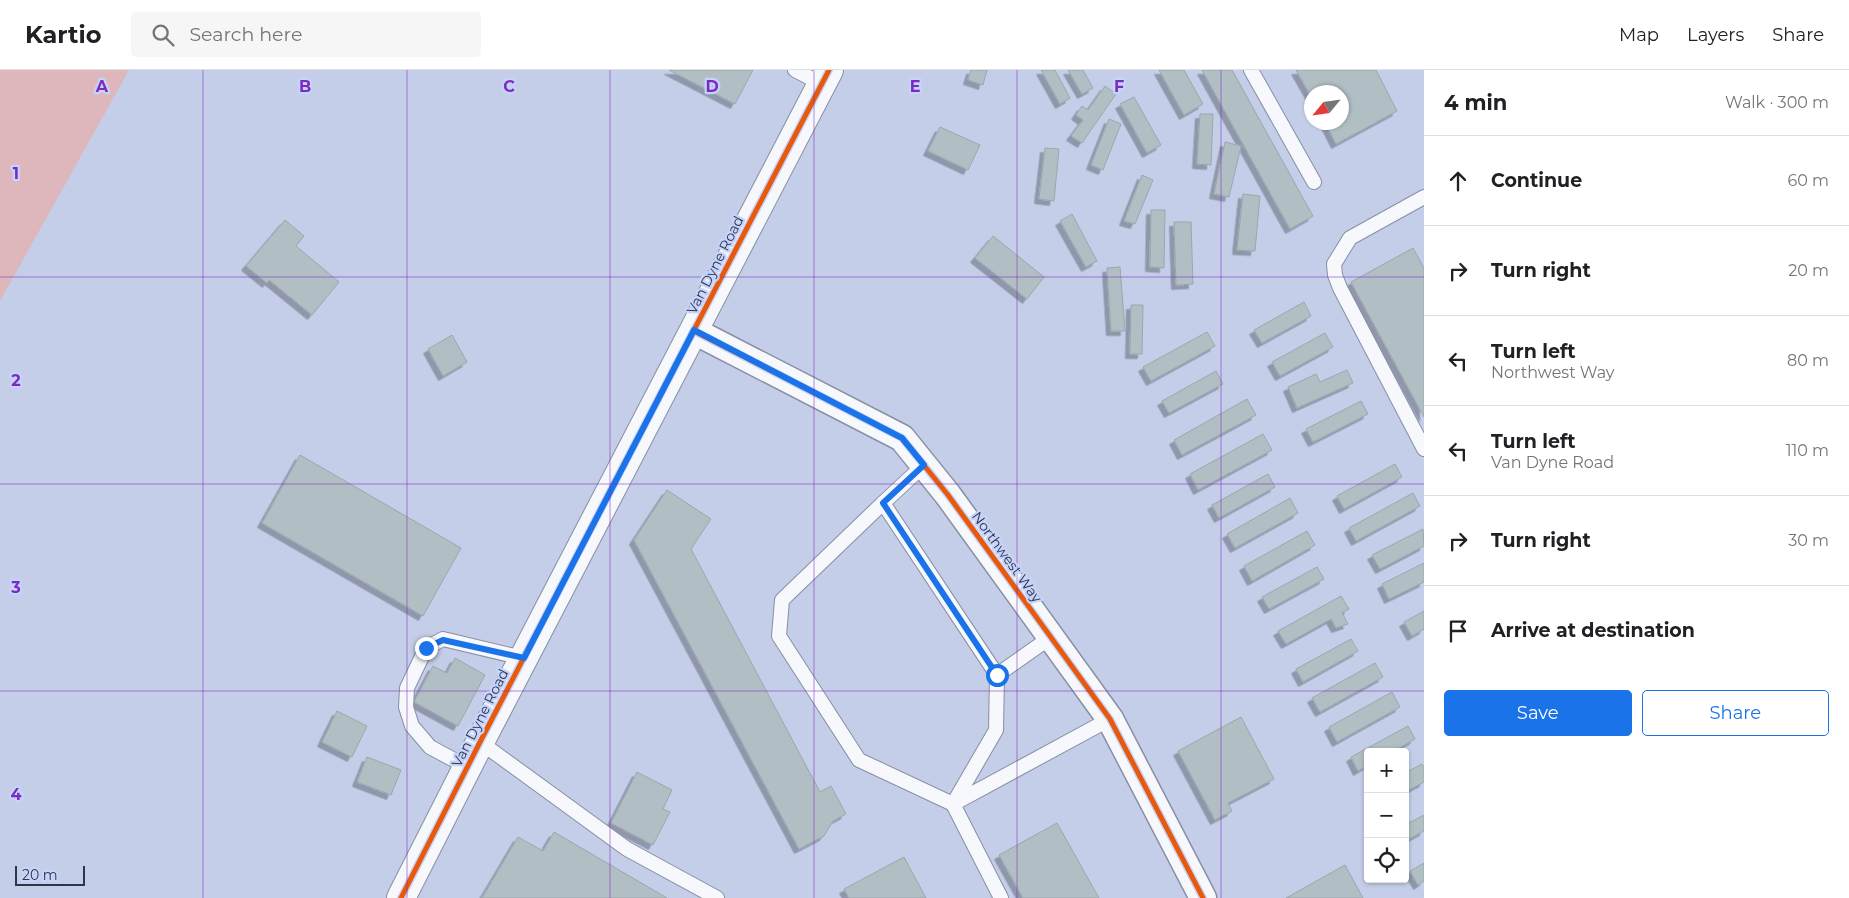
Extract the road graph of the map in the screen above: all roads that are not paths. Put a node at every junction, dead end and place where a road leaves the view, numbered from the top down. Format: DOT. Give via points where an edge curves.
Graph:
graph roads {
  1 [pos="795,70"];
  2 [pos="1251,70"];
  3 [pos="825,77"];
  4 [pos="1314,182"];
  5 [pos="1424,197"];
  6 [pos="694,330"];
  7 [pos="1424,449"];
  8 [pos="924,465"];
  9 [pos="883,503"];
  10 [pos="1051,637"];
  11 [pos="524,658"];
  12 [pos="997,675"];
  13 [pos="1110,719"];
  14 [pos="480,742"];
  15 [pos="467,768"];
  16 [pos="953,804"];
  17 [pos="402,898"];
  18 [pos="717,898"];
  19 [pos="1001,898"];
  20 [pos="1203,898"];
  1 -- 3 [label="lane"];
  2 -- 4 [label="lane"];
  3 -- 6 [label="street, Van Dyne Road"];
  5 -- 7 [label="lane" via="1350,238 1334,264 1340,288"];
  6 -- 8 [label="street, Northwest Way" via="902,438"];
  6 -- 11 [label="street, Van Dyne Road"];
  8 -- 9 [label="lane"];
  8 -- 10 [label="street, Northwest Way"];
  9 -- 12 [label="lane"];
  9 -- 16 [label="lane" via="782,600 779,636 859,760"];
  10 -- 12 [label="lane"];
  10 -- 13 [label="street, Northwest Way"];
  11 -- 14 [label="street, Van Dyne Road"];
  11 -- 15 [label="lane" via="443,640 426,648 407,688 406,707 412,726 430,747"];
  12 -- 16 [label="lane" via="996,730"];
  13 -- 16 [label="lane"];
  13 -- 20 [label="street, Northwest Way"];
  14 -- 15 [label="street, Van Dyne Road"];
  14 -- 18 [label="lane" via="627,849"];
  15 -- 17 [label="street, Van Dyne Road"];
  16 -- 19 [label="lane"];
}
